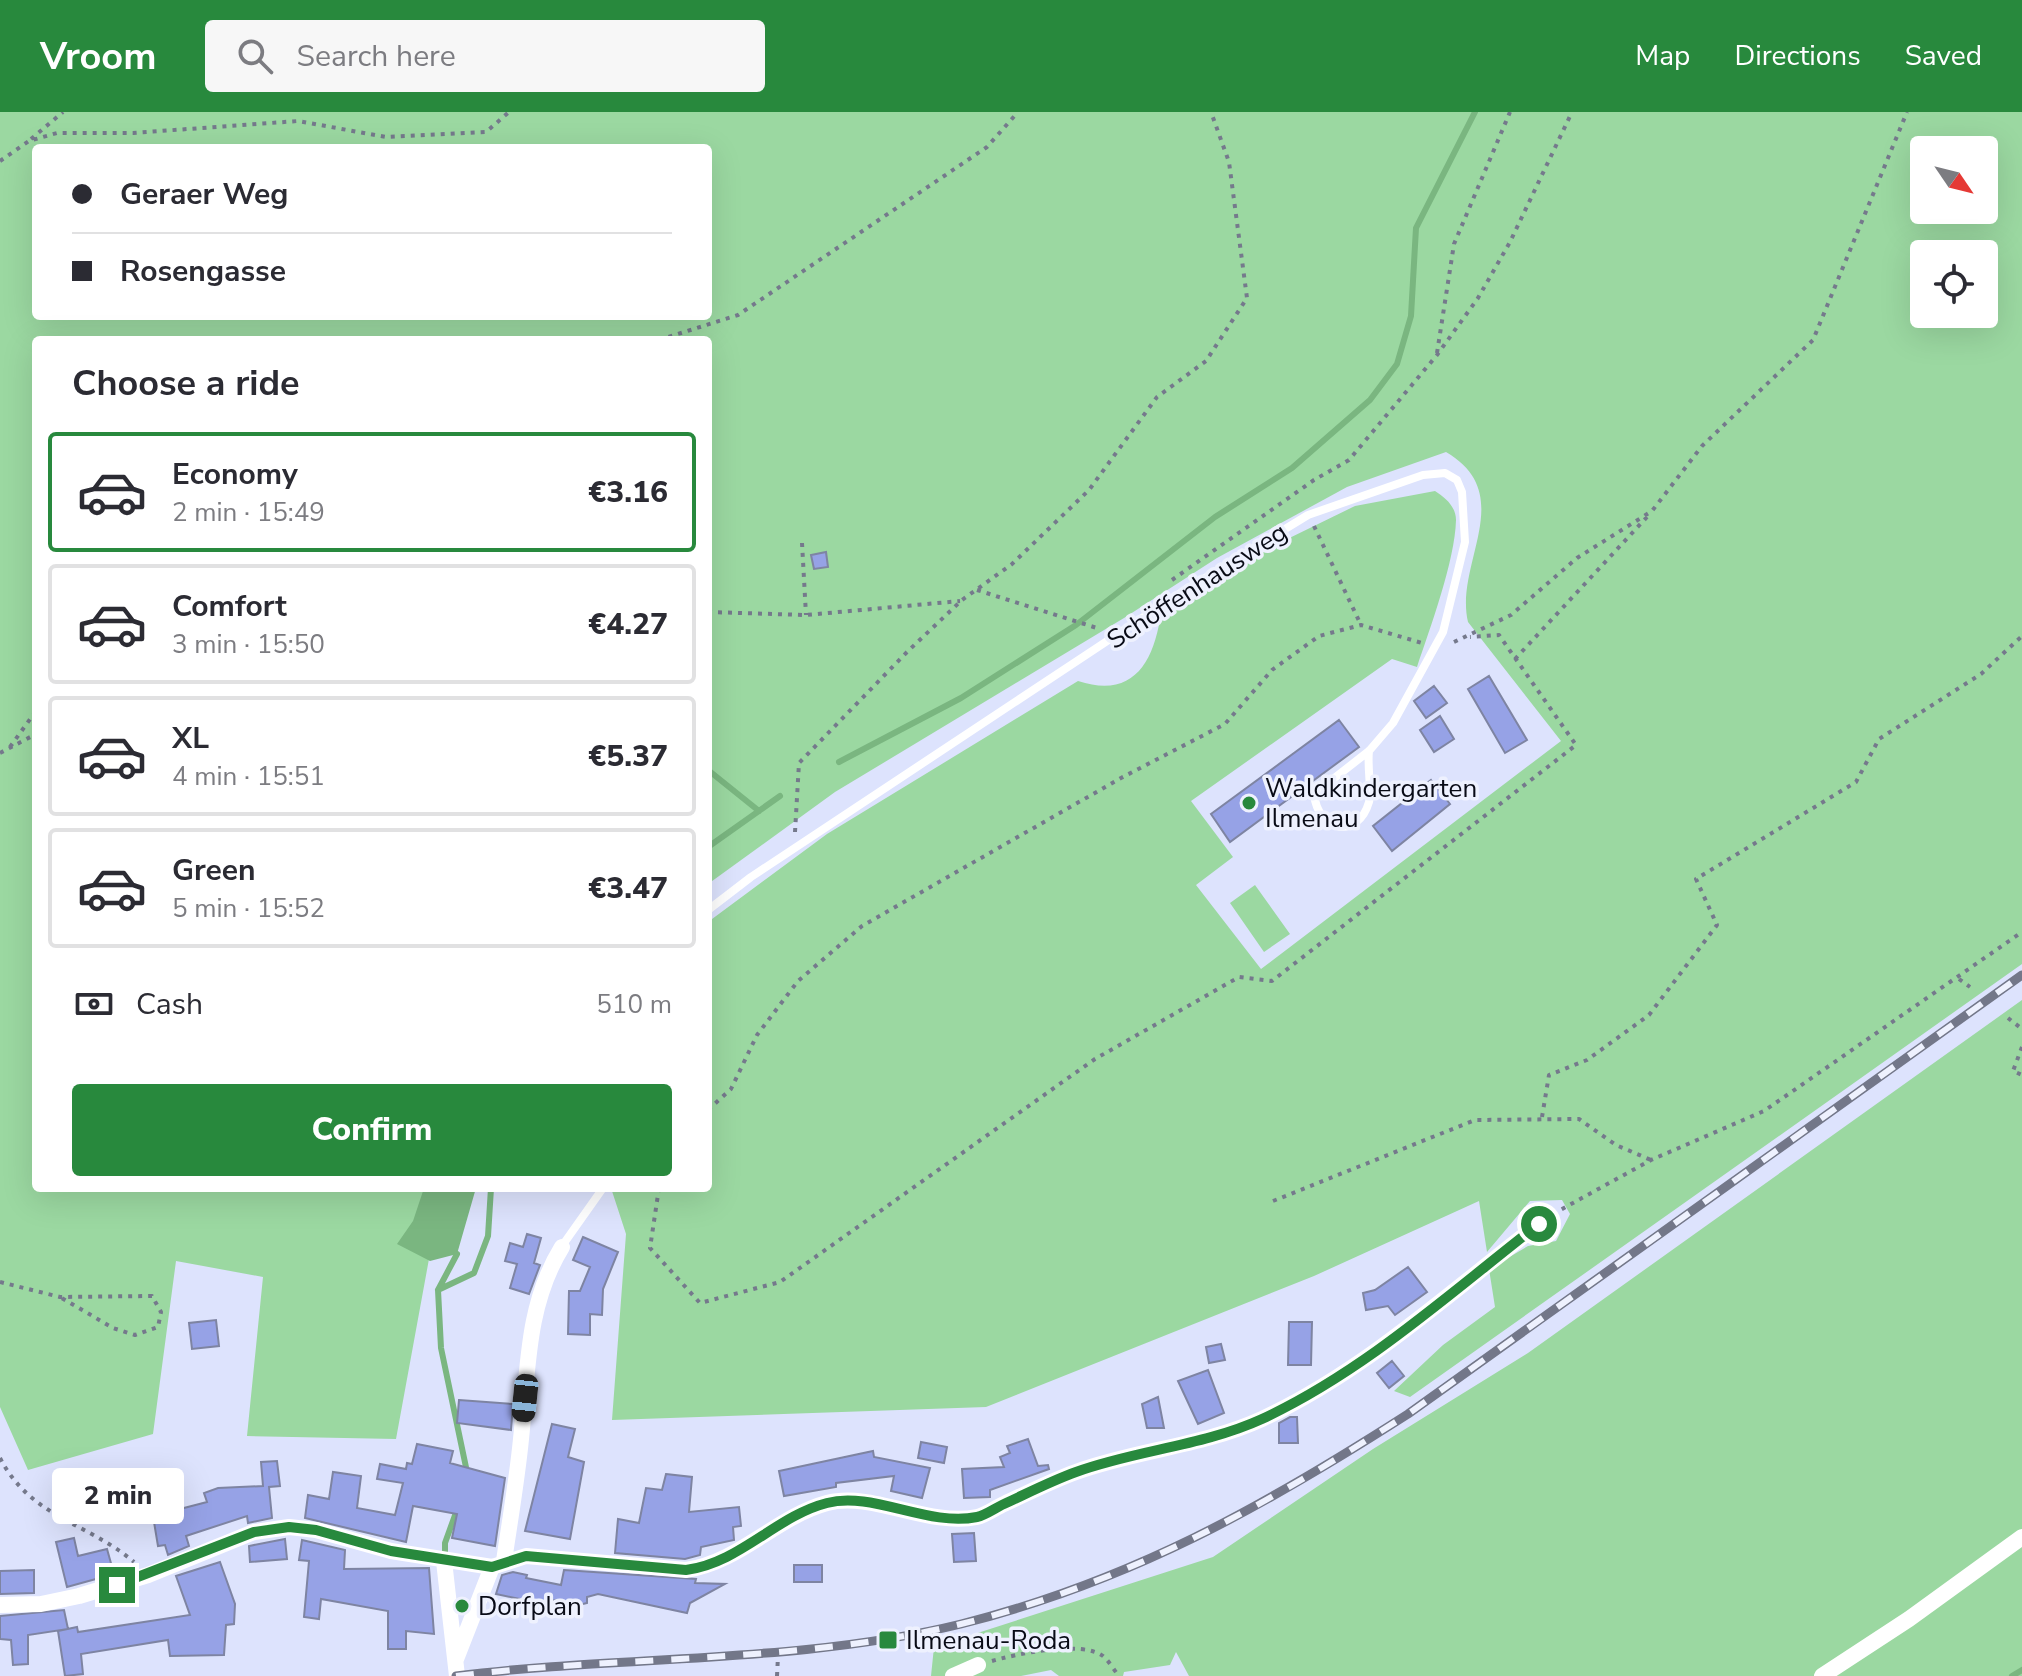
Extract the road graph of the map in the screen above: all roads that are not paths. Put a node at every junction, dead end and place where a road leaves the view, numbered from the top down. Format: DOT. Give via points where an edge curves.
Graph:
graph roads {
  1 [pos="1369,751"];
  2 [pos="712,907"];
  3 [pos="600,1192"];
  4 [pos="1539,1224"];
  5 [pos="562,1247"];
  6 [pos="2022,1537"];
  7 [pos="440,1560"];
  8 [pos="498,1564"];
  9 [pos="0,1605"];
  10 [pos="978,1665"];
  11 [pos="456,1668"];
  12 [pos="953,1676"];
  13 [pos="1822,1676"];
  1 -- 1 [label="lane, Schöffenhausweg" via="1370,800 1360,819 1345,827 1329,825 1316,811 1314,794"];
  1 -- 2 [label="lane, Schöffenhausweg" via="1393,723 1436,647 1451,607 1465,542 1462,492 1457,480 1445,473 1423,475 1308,515 794,848"];
  3 -- 5 [label="lane"];
  4 -- 8 [label="street" via="1412,1326 1262,1419 1079,1471 978,1517 939,1519 830,1502 798,1514 703,1568 526,1556"];
  5 -- 8 [label="street" via="543,1277 534,1315 517,1481"];
  6 -- 13 [label="street"];
  7 -- 8 [label="street"];
  7 -- 9 [label="street" via="289,1527 254,1532 79,1596"];
  7 -- 11 [label="street"];
  8 -- 11 [label="street"];
  10 -- 12 [label="street"];
}
